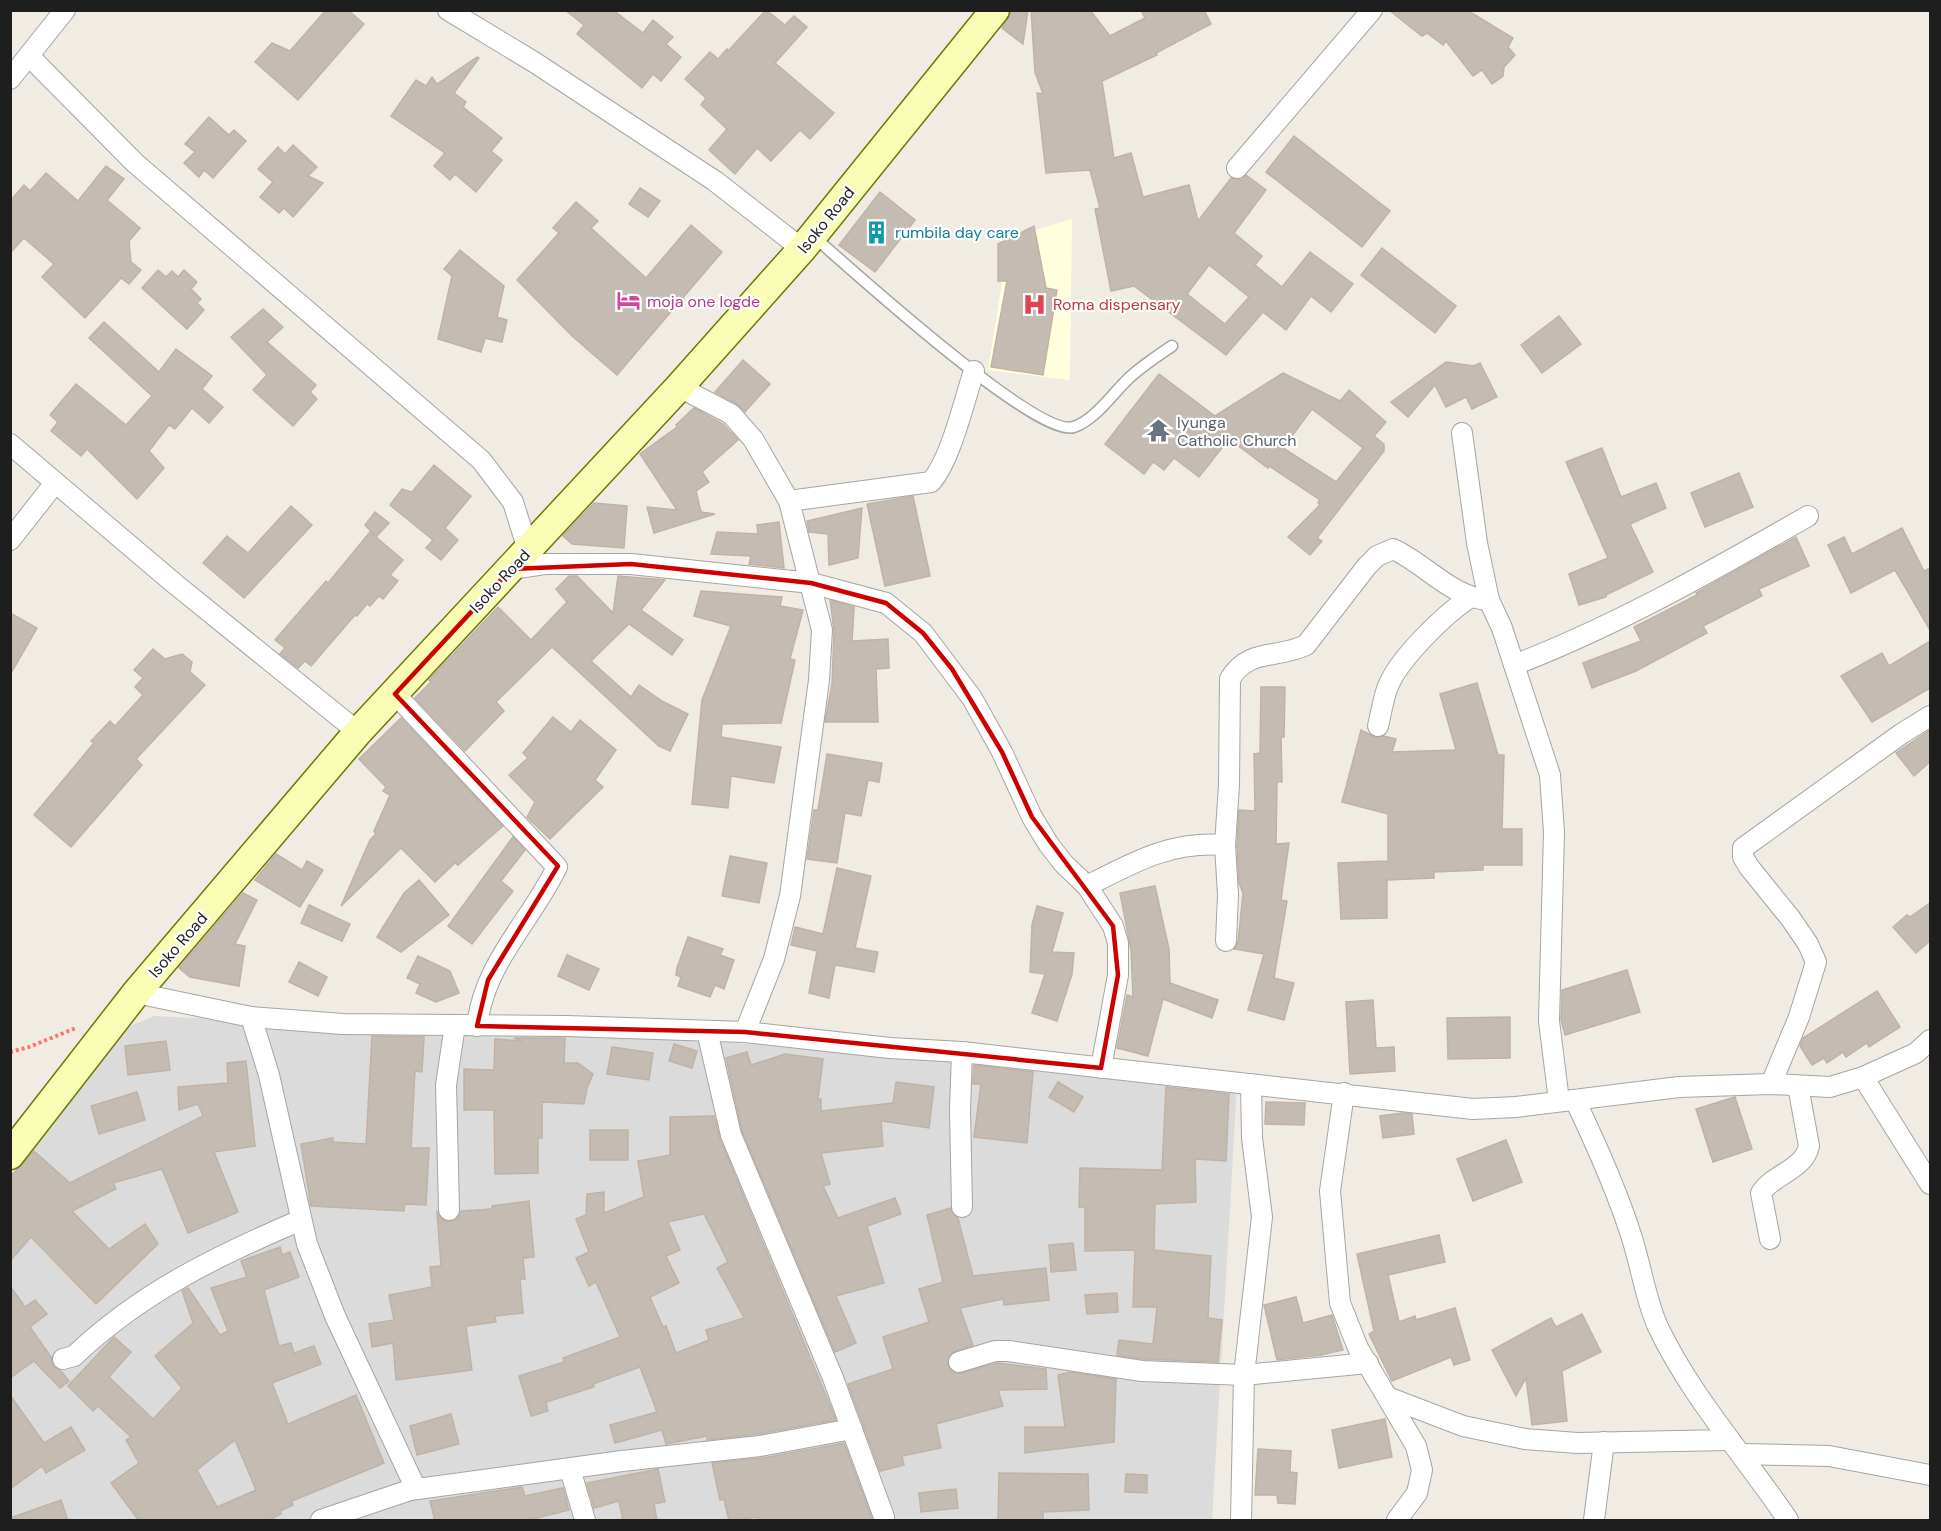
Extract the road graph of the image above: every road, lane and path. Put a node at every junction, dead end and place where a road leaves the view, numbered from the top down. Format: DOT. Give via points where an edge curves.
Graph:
graph roads {
  1 [pos="65,10"];
  2 [pos="448,10"];
  3 [pos="1372,10"];
  4 [pos="991,12"];
  5 [pos="470,16"];
  6 [pos="28,56"];
  7 [pos="10,79"];
  8 [pos="1237,168"];
  9 [pos="808,242"];
  10 [pos="1172,346"];
  11 [pos="974,371"];
  12 [pos="679,387"];
  13 [pos="1462,433"];
  14 [pos="10,444"];
  15 [pos="55,483"];
  16 [pos="789,501"];
  17 [pos="1808,516"];
  18 [pos="10,540"];
  19 [pos="520,559"];
  20 [pos="811,583"];
  21 [pos="1469,598"];
  22 [pos="1489,600"];
  23 [pos="1514,665"];
  24 [pos="395,694"];
  25 [pos="1930,716"];
  26 [pos="1378,726"];
  27 [pos="358,732"];
  28 [pos="1225,845"];
  29 [pos="1087,886"];
  30 [pos="1226,941"];
  31 [pos="136,993"];
  32 [pos="251,1017"];
  33 [pos="115,1021"];
  34 [pos="455,1025"];
  35 [pos="477,1026"];
  36 [pos="707,1030"];
  37 [pos="745,1032"];
  38 [pos="1930,1040"];
  39 [pos="10,1052"];
  40 [pos="962,1052"];
  41 [pos="1101,1068"];
  42 [pos="1863,1077"];
  43 [pos="1251,1084"];
  44 [pos="1771,1084"];
  45 [pos="1798,1086"];
  46 [pos="1344,1093"];
  47 [pos="1567,1100"];
  48 [pos="10,1155"];
  49 [pos="1930,1184"];
  50 [pos="962,1207"];
  51 [pos="449,1210"];
  52 [pos="301,1220"];
  53 [pos="1770,1239"];
  54 [pos="63,1359"];
  55 [pos="959,1362"];
  56 [pos="1368,1363"];
  57 [pos="1244,1375"];
  58 [pos="1390,1398"];
  59 [pos="852,1429"];
  60 [pos="1728,1440"];
  61 [pos="1604,1442"];
  62 [pos="1742,1454"];
  63 [pos="570,1469"];
  64 [pos="1930,1475"];
  65 [pos="416,1489"];
  66 [pos="884,1517"];
  67 [pos="321,1521"];
  68 [pos="585,1521"];
  69 [pos="1241,1521"];
  70 [pos="1397,1521"];
  71 [pos="1594,1521"];
  72 [pos="1788,1521"];
  1 -- 6 [label="street"];
  2 -- 5 [label="street"];
  3 -- 8 [label="street"];
  4 -- 9 [label="street, Isoko Road"];
  5 -- 9 [label="street" via="534,63"];
  6 -- 7 [label="street"];
  6 -- 19 [label="street" via="135,163 481,460 513,502"];
  9 -- 11 [label="lane"];
  9 -- 12 [label="street, Isoko Road"];
  10 -- 11 [label="lane" via="1143,366 1076,427 1063,428 1047,422"];
  11 -- 16 [label="street" via="953,434 931,482"];
  12 -- 16 [label="street" via="731,414 753,439"];
  12 -- 19 [label="street, Isoko Road"];
  13 -- 22 [label="street"];
  14 -- 15 [label="street"];
  15 -- 18 [label="street"];
  15 -- 27 [label="street"];
  16 -- 20 [label="street"];
  17 -- 23 [label="street" via="1656,602 1576,641"];
  19 -- 20 [label="street" via="545,564 631,564"];
  19 -- 24 [label="street, Isoko Road"];
  20 -- 29 [label="street" via="886,603 923,633 972,699 1032,817 1064,864"];
  20 -- 37 [label="street" via="822,630 796,855 774,959"];
  21 -- 22 [label="street"];
  21 -- 26 [label="street" via="1398,669 1387,688"];
  21 -- 28 [label="street" via="1413,558 1393,549 1367,566 1306,645 1294,651 1259,656 1237,667 1230,679"];
  22 -- 23 [label="street"];
  23 -- 47 [label="street" via="1550,775 1554,832 1550,1021"];
  24 -- 27 [label="street, Isoko Road"];
  24 -- 35 [label="street" via="557,867 488,980"];
  25 -- 44 [label="street" via="1743,848 1749,867 1791,919 1816,962 1799,1017"];
  27 -- 31 [label="street, Isoko Road"];
  28 -- 29 [label="street" via="1201,843 1161,851"];
  28 -- 30 [label="street"];
  29 -- 41 [label="street" via="1113,926 1118,943 1118,975"];
  31 -- 32 [label="street"];
  31 -- 33 [label="street, Isoko Road"];
  32 -- 34 [label="street" via="343,1024"];
  32 -- 52 [label="street" via="269,1075"];
  33 -- 39 [label="path" via="81,1026"];
  33 -- 48 [label="street, Isoko Road"];
  34 -- 35 [label="street"];
  34 -- 51 [label="street" via="446,1085"];
  35 -- 36 [label="street"];
  36 -- 37 [label="street"];
  36 -- 59 [label="street" via="731,1135"];
  37 -- 40 [label="street"];
  38 -- 42 [label="street" via="1916,1053"];
  40 -- 41 [label="street"];
  40 -- 50 [label="street"];
  41 -- 43 [label="street"];
  42 -- 45 [label="street" via="1830,1087"];
  42 -- 49 [label="street"];
  43 -- 46 [label="street"];
  43 -- 57 [label="street" via="1252,1138 1262,1217"];
  44 -- 45 [label="street"];
  44 -- 47 [label="street" via="1679,1087"];
  45 -- 53 [label="street" via="1809,1146 1807,1155 1768,1182 1761,1193"];
  46 -- 47 [label="street" via="1473,1109"];
  46 -- 56 [label="street" via="1330,1191 1334,1245 1340,1303"];
  47 -- 60 [label="street" via="1608,1167 1657,1324 1685,1378"];
  52 -- 54 [label="street" via="221,1254 143,1299 74,1356"];
  52 -- 65 [label="street" via="335,1316"];
  55 -- 57 [label="street" via="995,1351 1009,1351 1142,1371"];
  56 -- 57 [label="street"];
  56 -- 58 [label="street"];
  57 -- 69 [label="street"];
  58 -- 61 [label="street" via="1498,1436"];
  58 -- 70 [label="street" via="1416,1446 1422,1470 1417,1493"];
  59 -- 63 [label="street" via="760,1446"];
  59 -- 66 [label="street"];
  60 -- 61 [label="street"];
  60 -- 62 [label="street"];
  61 -- 71 [label="street"];
  62 -- 64 [label="street" via="1829,1456"];
  62 -- 72 [label="street"];
  63 -- 65 [label="street"];
  63 -- 68 [label="street"];
  65 -- 67 [label="street"];
}
